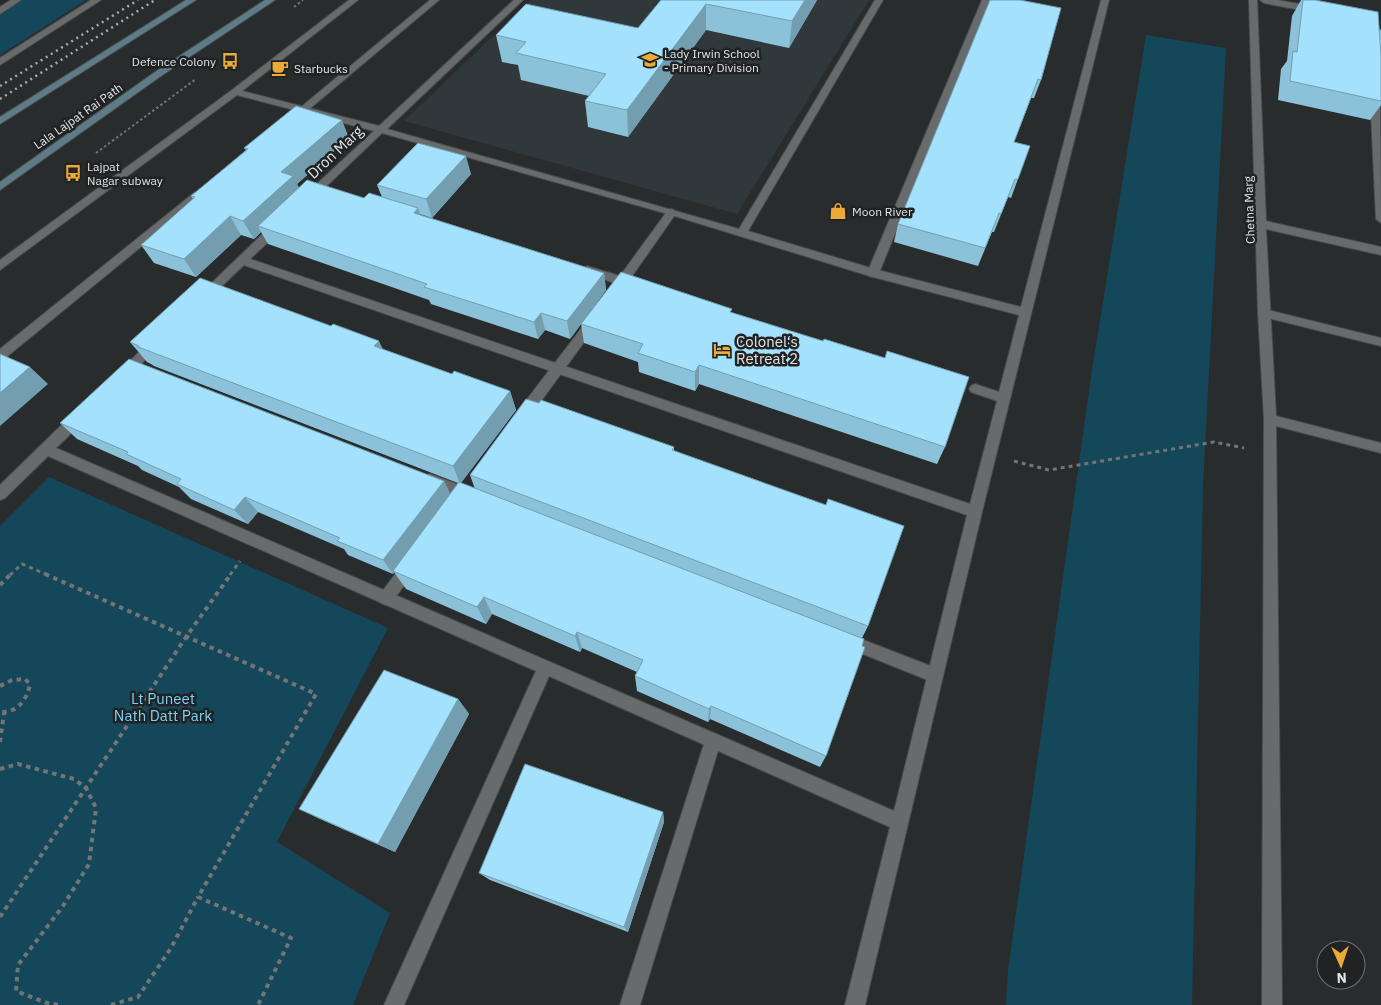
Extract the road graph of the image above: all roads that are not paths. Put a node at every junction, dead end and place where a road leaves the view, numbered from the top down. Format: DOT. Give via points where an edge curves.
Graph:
graph roads {
  1 [pos="17,0"];
  2 [pos="97,0"];
  3 [pos="192,0"];
  4 [pos="271,0"];
  5 [pos="354,0"];
  6 [pos="435,0"];
  7 [pos="519,0"];
  8 [pos="879,0"];
  9 [pos="986,0"];
  10 [pos="1105,0"];
  11 [pos="1253,0"];
  12 [pos="1264,0"];
  13 [pos="0,11"];
  14 [pos="1322,11"];
  15 [pos="0,62"];
  16 [pos="1374,83"];
  17 [pos="235,92"];
  18 [pos="303,110"];
  19 [pos="0,121"];
  20 [pos="280,128"];
  21 [pos="381,130"];
  22 [pos="0,187"];
  23 [pos="204,190"];
  24 [pos="297,208"];
  25 [pos="672,212"];
  26 [pos="1381,219"];
  27 [pos="283,221"];
  28 [pos="1262,224"];
  29 [pos="742,233"];
  30 [pos="1381,251"];
  31 [pos="241,260"];
  32 [pos="0,266"];
  33 [pos="575,266"];
  34 [pos="873,273"];
  35 [pos="622,281"];
  36 [pos="641,287"];
  37 [pos="611,297"];
  38 [pos="198,302"];
  39 [pos="1025,312"];
  40 [pos="599,313"];
  41 [pos="1264,313"];
  42 [pos="162,337"];
  43 [pos="1381,342"];
  44 [pos="0,356"];
  45 [pos="133,365"];
  46 [pos="558,369"];
  47 [pos="152,372"];
  48 [pos="113,384"];
  49 [pos="970,387"];
  50 [pos="1004,398"];
  51 [pos="86,410"];
  52 [pos="1270,420"];
  53 [pos="517,423"];
  54 [pos="1381,448"];
  55 [pos="46,449"];
  56 [pos="418,475"];
  57 [pos="0,494"];
  58 [pos="483,500"];
  59 [pos="975,512"];
  60 [pos="420,553"];
  61 [pos="386,598"];
  62 [pos="834,636"];
  63 [pos="545,667"];
  64 [pos="935,675"];
  65 [pos="713,741"];
  66 [pos="899,822"];
  67 [pos="394,1005"];
  68 [pos="630,1005"];
  69 [pos="855,1005"];
  70 [pos="1272,1005"];
  1 -- 13 [label="street"];
  2 -- 15 [label="street"];
  3 -- 19 [label="main road"];
  4 -- 22 [label="main road, Lala Lajpat Rai Path" via="158,74"];
  5 -- 17 [label="street"];
  6 -- 18 [label="street"];
  7 -- 21 [label="street, Dron Marg"];
  8 -- 29 [label="street"];
  9 -- 34 [label="street"];
  10 -- 39 [label="street"];
  11 -- 28 [label="street, Chetna Marg"];
  12 -- 14 [label="street"];
  16 -- 26 [label="street"];
  17 -- 18 [label="street"];
  17 -- 32 [label="street"];
  18 -- 20 [label="street"];
  18 -- 21 [label="street"];
  21 -- 24 [label="street, Dron Marg" via="323,190"];
  21 -- 25 [label="street"];
  23 -- 44 [label="street"];
  25 -- 29 [label="street"];
  25 -- 35 [label="street"];
  27 -- 31 [label="street"];
  28 -- 30 [label="street"];
  28 -- 41 [label="street, Chetna Marg"];
  29 -- 34 [label="street"];
  31 -- 38 [label="street"];
  31 -- 46 [label="street"];
  33 -- 35 [label="street"];
  34 -- 39 [label="street"];
  35 -- 36 [label="street"];
  35 -- 37 [label="street"];
  39 -- 50 [label="street"];
  40 -- 46 [label="street"];
  41 -- 43 [label="street"];
  41 -- 52 [label="street, Chetna Marg"];
  42 -- 45 [label="street"];
  45 -- 47 [label="street"];
  45 -- 48 [label="street"];
  46 -- 53 [label="street"];
  46 -- 59 [label="street"];
  49 -- 50 [label="street"];
  50 -- 59 [label="street"];
  51 -- 55 [label="street"];
  52 -- 54 [label="street"];
  52 -- 70 [label="street, Chetna Marg"];
  55 -- 57 [label="street"];
  55 -- 61 [label="street"];
  56 -- 58 [label="street"];
  59 -- 64 [label="street"];
  60 -- 61 [label="street"];
  61 -- 63 [label="street"];
  62 -- 64 [label="street"];
  63 -- 65 [label="street"];
  63 -- 67 [label="street"];
  64 -- 66 [label="street"];
  65 -- 66 [label="street"];
  65 -- 68 [label="street"];
  66 -- 69 [label="street"];
}
